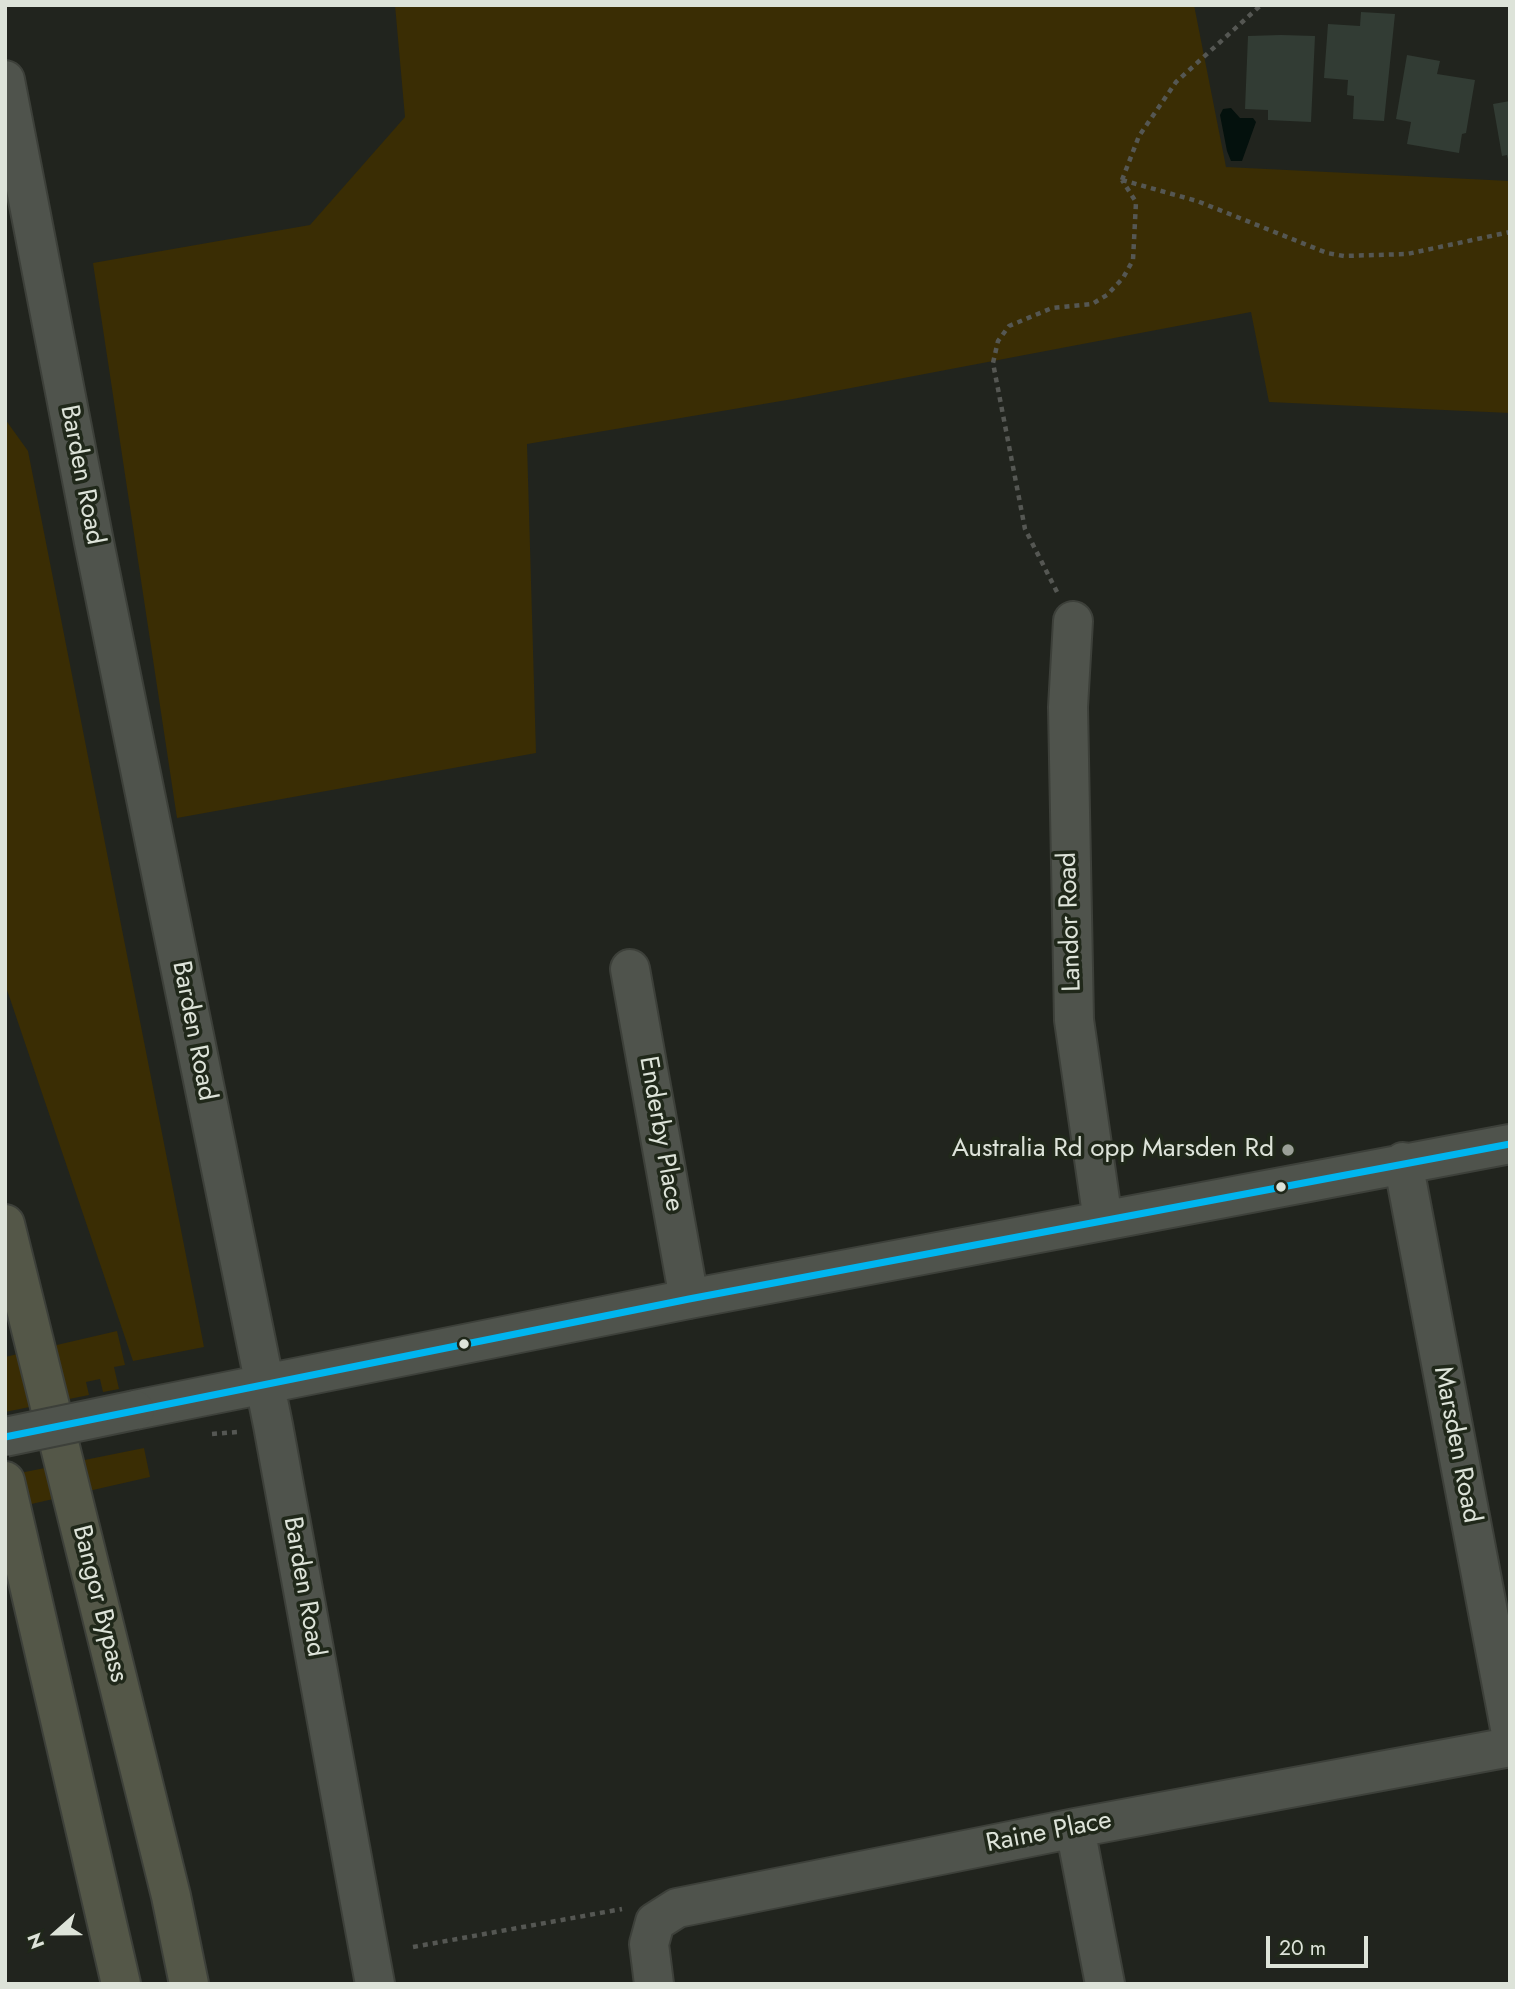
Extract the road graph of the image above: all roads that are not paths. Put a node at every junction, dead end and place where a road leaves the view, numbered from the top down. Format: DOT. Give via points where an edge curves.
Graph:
graph roads {
  1 [pos="5,80"];
  2 [pos="1073,621"];
  3 [pos="631,969"];
  4 [pos="1510,1144"];
  5 [pos="1403,1162"];
  6 [pos="1103,1221"];
  7 [pos="5,1224"];
  8 [pos="689,1299"];
  9 [pos="265,1385"];
  10 [pos="5,1437"];
  11 [pos="5,1481"];
  12 [pos="1510,1728"];
  13 [pos="1510,1747"];
  14 [pos="1075,1828"];
  15 [pos="121,1984"];
  16 [pos="189,1984"];
  17 [pos="375,1984"];
  18 [pos="654,1984"];
  19 [pos="1105,1984"];
  1 -- 9 [label="street, Barden Road"];
  2 -- 6 [label="street, Landor Road" via="1068,761 1074,1020"];
  3 -- 8 [label="street, Enderby Place"];
  4 -- 5 [label="street"];
  5 -- 6 [label="street"];
  5 -- 12 [label="street, Marsden Road"];
  6 -- 8 [label="street"];
  7 -- 16 [label="main road, Bangor Bypass"];
  8 -- 9 [label="street"];
  9 -- 10 [label="street, bridge"];
  9 -- 17 [label="street, Barden Road"];
  11 -- 15 [label="main road"];
  13 -- 14 [label="street, Raine Place"];
  14 -- 18 [label="street, Raine Place" via="677,1908 655,1922 649,1944"];
  14 -- 19 [label="street"];
}
